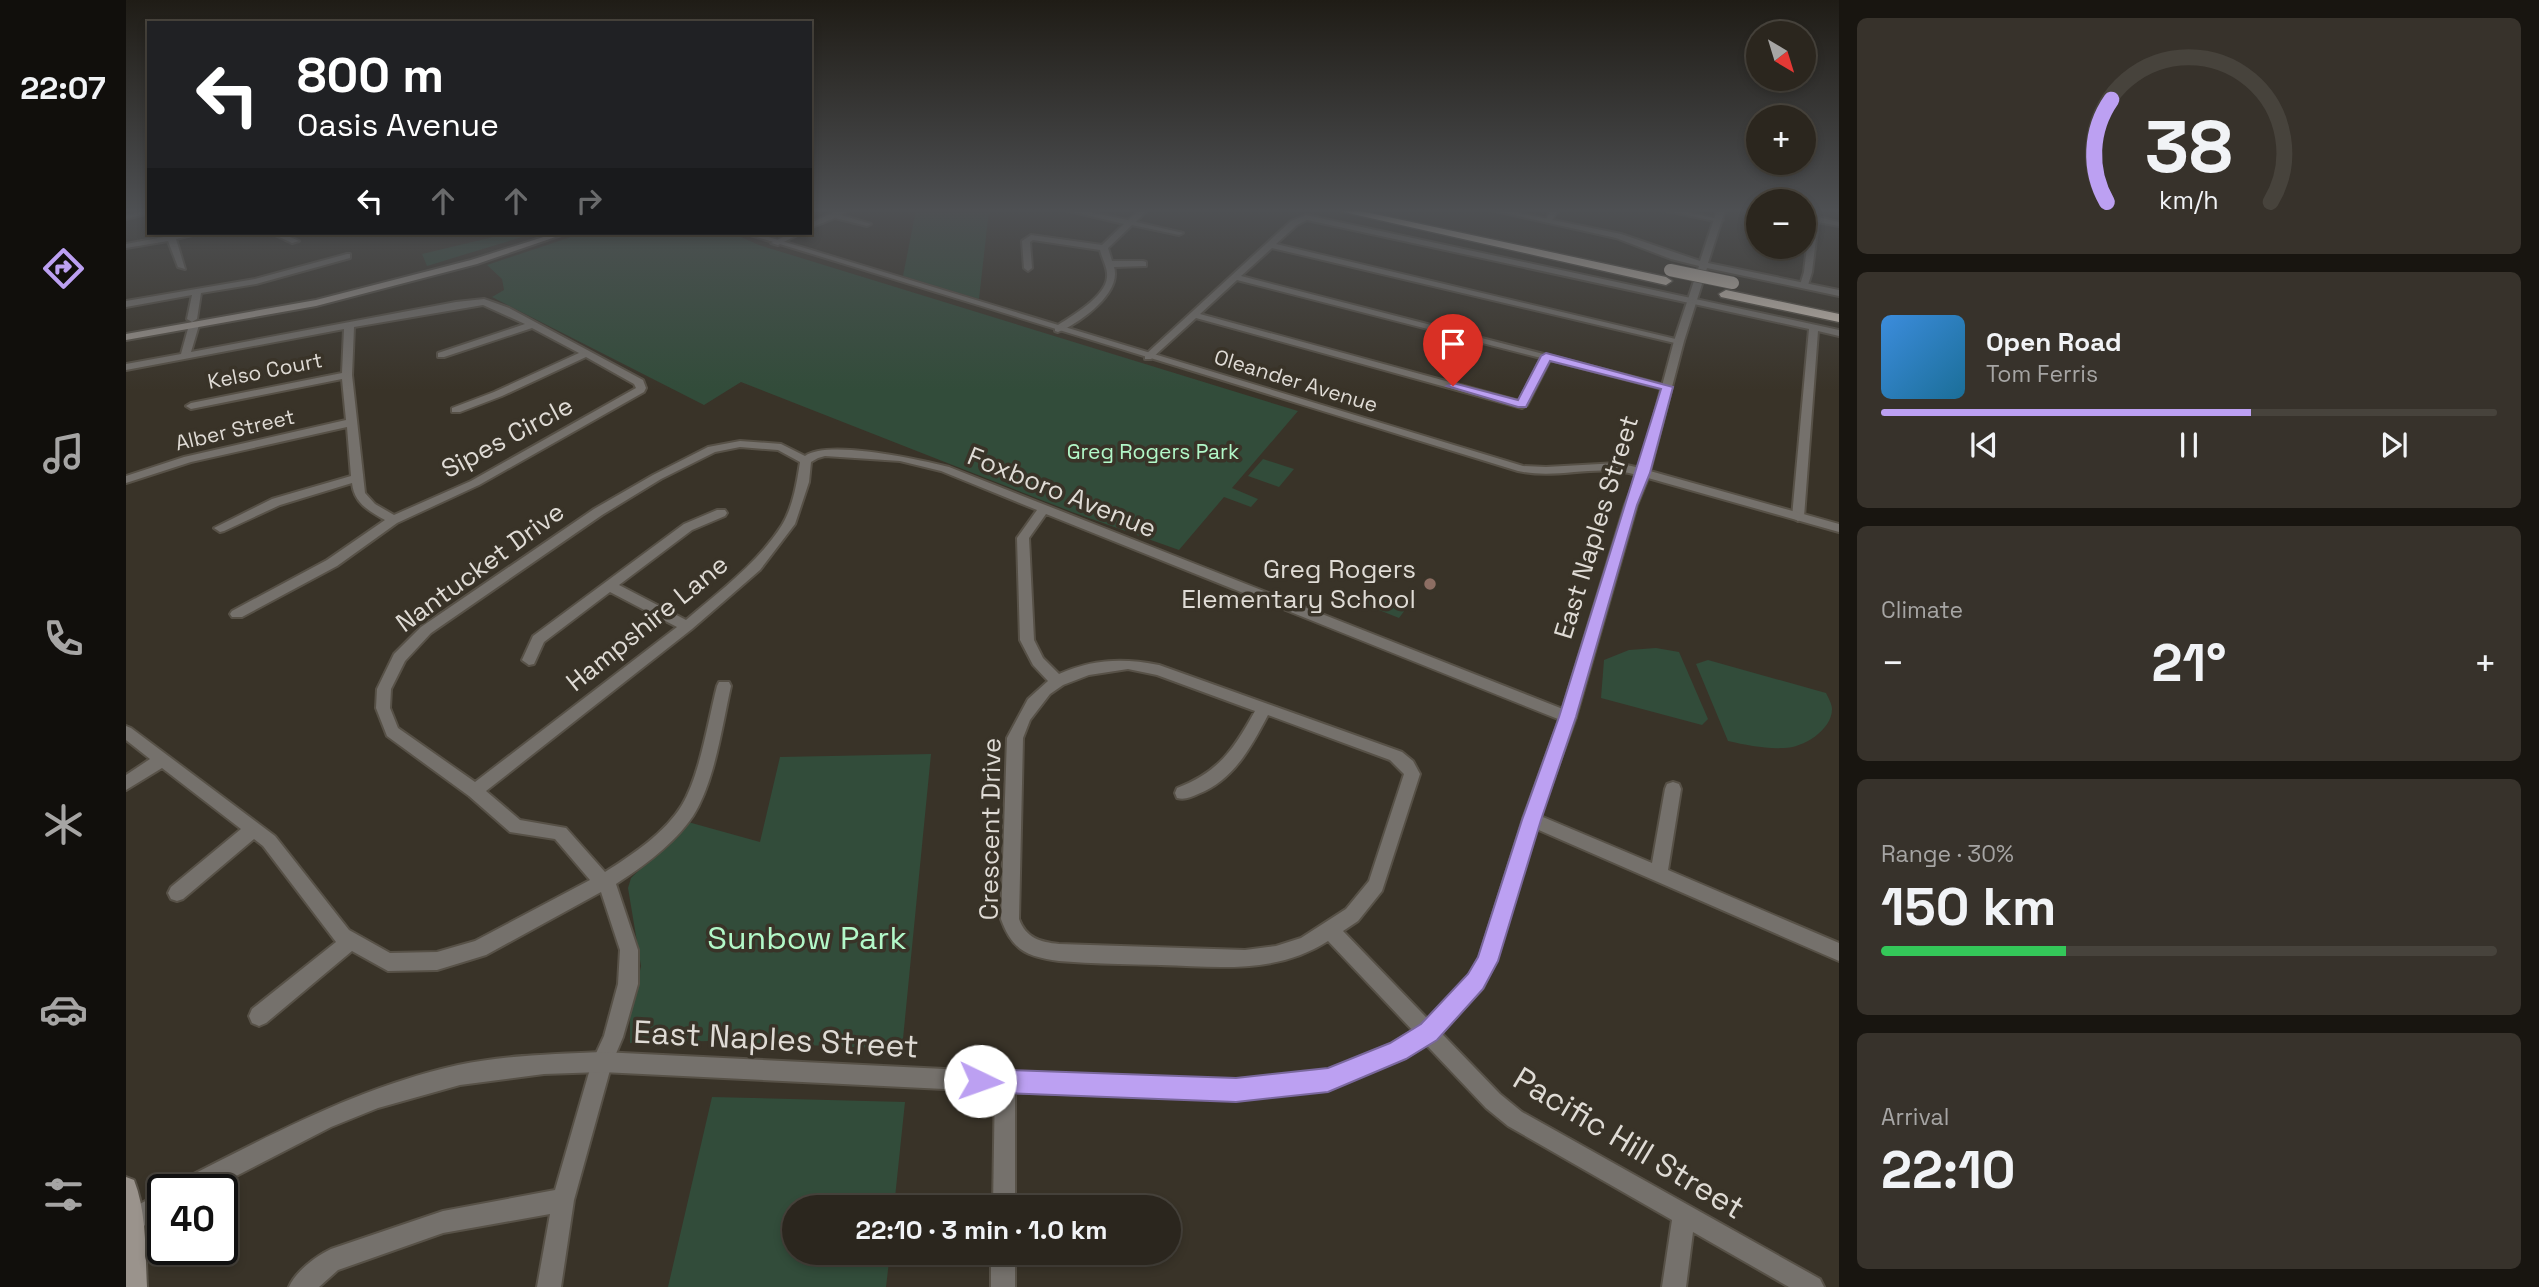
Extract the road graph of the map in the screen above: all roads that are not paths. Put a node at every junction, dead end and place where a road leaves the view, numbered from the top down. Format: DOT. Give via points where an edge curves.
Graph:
graph roads {
  1 [pos="296,270"];
  2 [pos="420,270"];
  3 [pos="447,270"];
  4 [pos="864,270"];
  5 [pos="1110,270"];
  6 [pos="1243,270"];
  7 [pos="1377,270"];
  8 [pos="1553,270"];
  9 [pos="1643,270"];
  10 [pos="1644,270"];
  11 [pos="1647,270"];
  12 [pos="1702,270"];
  13 [pos="1729,270"];
  14 [pos="1808,270"];
  15 [pos="1668,275"];
  16 [pos="1235,277"];
  17 [pos="1804,285"];
  18 [pos="1729,288"];
  19 [pos="197,292"];
  20 [pos="1839,292"];
  21 [pos="1693,301"];
  22 [pos="126,304"];
  23 [pos="1839,306"];
  24 [pos="1194,315"];
  25 [pos="1839,318"];
  26 [pos="193,322"];
  27 [pos="533,324"];
  28 [pos="349,326"];
  29 [pos="1814,328"];
  30 [pos="1058,329"];
  31 [pos="126,330"];
  32 [pos="1839,333"];
  33 [pos="126,337"];
  34 [pos="1679,341"];
  35 [pos="587,353"];
  36 [pos="441,355"];
  37 [pos="185,356"];
  38 [pos="1546,356"];
  39 [pos="1149,357"];
  40 [pos="126,367"];
  41 [pos="347,375"];
  42 [pos="1667,387"];
  43 [pos="191,405"];
  44 [pos="456,410"];
  45 [pos="353,422"];
  46 [pos="806,461"];
  47 [pos="1644,473"];
  48 [pos="358,478"];
  49 [pos="126,480"];
  50 [pos="1044,508"];
  51 [pos="720,513"];
  52 [pos="1798,517"];
  53 [pos="393,520"];
  54 [pos="220,528"];
  55 [pos="1839,528"];
  56 [pos="609,586"];
  57 [pos="237,614"];
  58 [pos="687,626"];
  59 [pos="529,660"];
  60 [pos="1057,681"];
  61 [pos="724,686"];
  62 [pos="1264,708"];
  63 [pos="1568,717"];
  64 [pos="126,732"];
  65 [pos="161,760"];
  66 [pos="126,783"];
  67 [pos="1673,789"];
  68 [pos="475,791"];
  69 [pos="1183,793"];
  70 [pos="1531,820"];
  71 [pos="254,829"];
  72 [pos="1659,874"];
  73 [pos="603,882"];
  74 [pos="177,892"];
  75 [pos="1331,930"];
  76 [pos="351,941"];
  77 [pos="1839,952"];
  78 [pos="259,1016"];
  79 [pos="1429,1032"];
  80 [pos="602,1062"];
  81 [pos="1005,1082"];
  82 [pos="217,1174"];
  83 [pos="126,1188"];
  84 [pos="1004,1195"];
  85 [pos="563,1200"];
  86 [pos="147,1212"];
  87 [pos="1684,1216"];
  88 [pos="129,1222"];
  89 [pos="1003,1265"];
  90 [pos="135,1287"];
  91 [pos="301,1287"];
  92 [pos="549,1287"];
  93 [pos="1003,1287"];
  94 [pos="1674,1287"];
  95 [pos="1812,1287"];
  1 -- 19 [label="street"];
  2 -- 26 [label="main road"];
  3 -- 26 [label="main road" via="316,303"];
  4 -- 30 [label="street, Oleander Avenue"];
  5 -- 30 [label="street" via="1112,283 1106,292"];
  6 -- 16 [label="street"];
  7 -- 34 [label="street"];
  8 -- 21 [label="street"];
  9 -- 15 [label="highway"];
  10 -- 15 [label="highway"];
  11 -- 15 [label="highway"];
  12 -- 21 [label="street, East Naples Street"];
  13 -- 17 [label="street"];
  14 -- 17 [label="street"];
  15 -- 18 [label="highway"];
  16 -- 24 [label="street"];
  16 -- 38 [label="street"];
  17 -- 20 [label="street"];
  18 -- 23 [label="highway"];
  18 -- 25 [label="highway"];
  19 -- 22 [label="street"];
  19 -- 26 [label="street"];
  21 -- 29 [label="street"];
  21 -- 34 [label="street, East Naples Street"];
  24 -- 38 [label="street" via="1522,405"];
  24 -- 39 [label="street"];
  26 -- 31 [label="main road"];
  26 -- 33 [label="main road"];
  26 -- 37 [label="street"];
  27 -- 28 [label="street, Sipes Circle" via="484,302"];
  27 -- 35 [label="street, Sipes Circle"];
  27 -- 36 [label="street"];
  28 -- 37 [label="street"];
  28 -- 41 [label="street"];
  29 -- 32 [label="street"];
  29 -- 52 [label="street"];
  30 -- 39 [label="street, Oleander Avenue"];
  34 -- 42 [label="street, East Naples Street"];
  35 -- 44 [label="street"];
  35 -- 53 [label="street, Sipes Circle" via="639,382 639,392 475,483"];
  37 -- 40 [label="street"];
  38 -- 42 [label="street"];
  39 -- 47 [label="street, Oleander Avenue" via="1522,469 1557,472 1599,465"];
  41 -- 43 [label="street, Kelso Court"];
  41 -- 45 [label="street"];
  42 -- 47 [label="street, East Naples Street"];
  45 -- 48 [label="street"];
  45 -- 49 [label="street, Alber Street" via="188,459"];
  46 -- 50 [label="street, Foxboro Avenue" via="825,453 915,461"];
  46 -- 58 [label="street, Hampshire Lane" via="789,524 772,550"];
  46 -- 68 [label="street, Nantucket Drive" via="787,449 765,444 712,449 598,512 416,639 388,678 383,699 387,725"];
  47 -- 52 [label="street, Oleander Avenue"];
  47 -- 63 [label="street, East Naples Street"];
  48 -- 53 [label="street" via="359,494"];
  48 -- 54 [label="street" via="276,502"];
  50 -- 60 [label="street" via="1023,538 1027,640 1038,661"];
  50 -- 63 [label="street, Foxboro Avenue"];
  51 -- 56 [label="street" via="688,527"];
  52 -- 55 [label="street, Oleander Avenue"];
  53 -- 57 [label="street, Sipes Circle" via="332,563"];
  56 -- 58 [label="street"];
  56 -- 59 [label="street" via="538,639"];
  58 -- 68 [label="street, Hampshire Lane"];
  60 -- 62 [label="street, Crescent Drive" via="1081,670 1128,664 1159,670"];
  60 -- 75 [label="street, Crescent Drive" via="1040,692 1023,714 1015,738 1010,919 1013,933 1022,943 1038,951 1245,959 1292,951"];
  61 -- 73 [label="street" via="699,786 687,811 663,839"];
  62 -- 69 [label="street" via="1224,772"];
  62 -- 75 [label="street, Crescent Drive" via="1396,756 1412,774 1376,885 1361,906"];
  63 -- 70 [label="street, East Naples Street"];
  64 -- 65 [label="street"];
  65 -- 66 [label="street"];
  65 -- 71 [label="street"];
  67 -- 72 [label="street"];
  68 -- 73 [label="street, Nantucket Drive" via="516,827 559,833"];
  70 -- 72 [label="street"];
  70 -- 79 [label="street, East Naples Street" via="1487,961 1476,982"];
  71 -- 74 [label="street"];
  71 -- 76 [label="street"];
  72 -- 77 [label="street"];
  73 -- 76 [label="street" via="479,949 437,961 388,962"];
  73 -- 80 [label="street" via="610,890 629,950 628,984"];
  75 -- 79 [label="street"];
  76 -- 78 [label="street"];
  79 -- 81 [label="street, East Naples Street" via="1398,1051 1328,1080 1236,1090"];
  79 -- 87 [label="street, Pacific Hill Street" via="1515,1119"];
  80 -- 81 [label="street, East Naples Street"];
  80 -- 82 [label="street, East Naples Street" via="460,1074 325,1119"];
  80 -- 85 [label="street"];
  81 -- 84 [label="street"];
  83 -- 88 [label="main road"];
  85 -- 91 [label="street" via="443,1222 331,1261"];
  85 -- 92 [label="street"];
  86 -- 88 [label="street"];
  87 -- 94 [label="street"];
  87 -- 95 [label="street, Pacific Hill Street"];
  88 -- 90 [label="main road"];
  89 -- 93 [label="street"];
}
